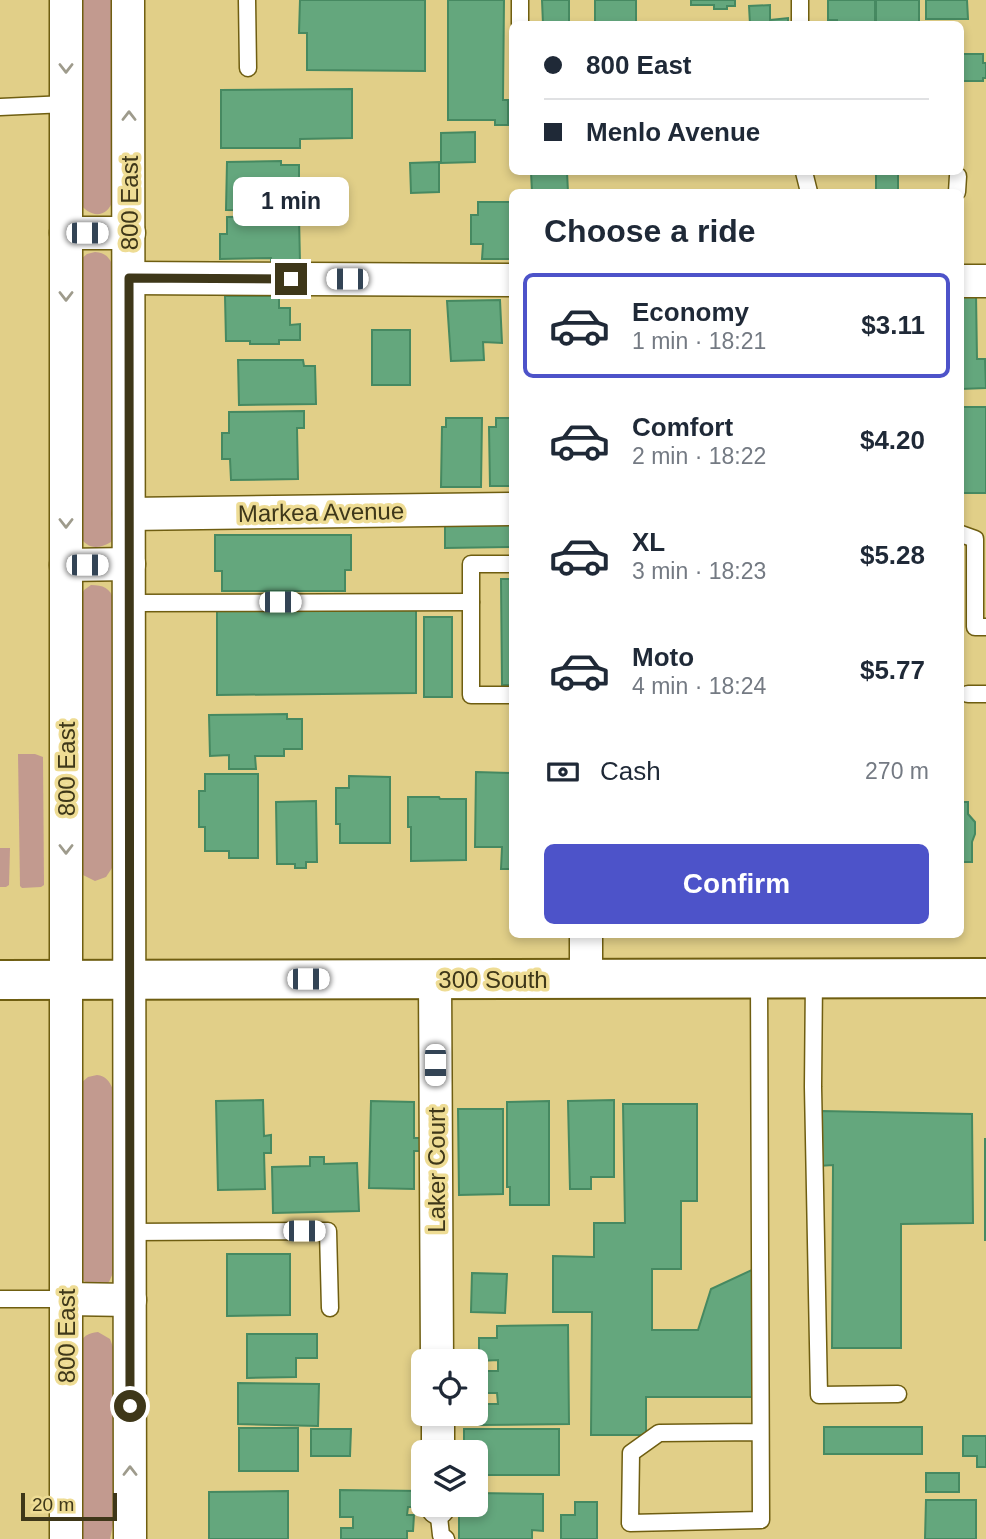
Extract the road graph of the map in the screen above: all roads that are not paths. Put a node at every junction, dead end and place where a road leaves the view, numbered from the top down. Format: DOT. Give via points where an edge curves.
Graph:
graph roads {
  1 [pos="66,0"];
  2 [pos="128,0"];
  3 [pos="247,0"];
  4 [pos="520,0"];
  5 [pos="800,0"];
  6 [pos="520,21"];
  7 [pos="800,21"];
  8 [pos="248,68"];
  9 [pos="66,104"];
  10 [pos="0,107"];
  11 [pos="66,233"];
  12 [pos="129,233"];
  13 [pos="129,278"];
  14 [pos="509,280"];
  15 [pos="964,281"];
  16 [pos="986,281"];
  17 [pos="509,509"];
  18 [pos="129,514"];
  19 [pos="964,535"];
  20 [pos="129,564"];
  21 [pos="509,564"];
  22 [pos="66,565"];
  23 [pos="471,602"];
  24 [pos="129,603"];
  25 [pos="986,627"];
  26 [pos="968,694"];
  27 [pos="986,694"];
  28 [pos="509,695"];
  29 [pos="586,938"];
  30 [pos="759,978"];
  31 [pos="814,978"];
  32 [pos="986,978"];
  33 [pos="0,979"];
  34 [pos="130,979"];
  35 [pos="435,979"];
  36 [pos="586,979"];
  37 [pos="66,980"];
  38 [pos="130,1232"];
  39 [pos="0,1299"];
  40 [pos="66,1299"];
  41 [pos="130,1300"];
  42 [pos="330,1308"];
  43 [pos="437,1349"];
  44 [pos="898,1394"];
  45 [pos="760,1432"];
  46 [pos="439,1517"];
  47 [pos="66,1539"];
  48 [pos="130,1539"];
  49 [pos="446,1539"];
  1 -- 9 [label="street, 800 East, one-way"];
  12 -- 2 [label="street, 800 East, one-way"];
  3 -- 8 [label="lane"];
  4 -- 6 [label="lane"];
  5 -- 7 [label="lane"];
  9 -- 10 [label="lane"];
  9 -- 11 [label="street, 800 East"];
  11 -- 12 [label="street"];
  11 -- 22 [label="street, 800 East, one-way"];
  12 -- 13 [label="street, 800 East"];
  13 -- 14 [label="street"];
  13 -- 18 [label="street, 800 East"];
  15 -- 16 [label="street"];
  17 -- 18 [label="street, Markea Avenue"];
  18 -- 20 [label="street, 800 East"];
  19 -- 25 [label="lane" via="975,539 975,627"];
  20 -- 22 [label="street"];
  20 -- 24 [label="street, 800 East"];
  21 -- 23 [label="lane" via="471,564"];
  22 -- 37 [label="street, 800 East, one-way"];
  23 -- 24 [label="lane"];
  23 -- 28 [label="lane" via="471,695"];
  24 -- 34 [label="street, 800 East"];
  26 -- 27 [label="lane"];
  29 -- 36 [label="street"];
  30 -- 31 [label="street, 300 South"];
  30 -- 36 [label="street, 300 South"];
  30 -- 45 [label="lane"];
  31 -- 32 [label="street, 300 South"];
  31 -- 44 [label="lane" via="819,1395"];
  33 -- 37 [label="street, 300 South"];
  34 -- 35 [label="street, 300 South"];
  34 -- 37 [label="street, 300 South"];
  34 -- 38 [label="street, 800 East"];
  35 -- 36 [label="street, 300 South"];
  35 -- 43 [label="street, Laker Court"];
  37 -- 40 [label="street, 800 East"];
  38 -- 41 [label="street, 800 East"];
  38 -- 42 [label="lane" via="328,1231"];
  39 -- 40 [label="lane"];
  40 -- 41 [label="street"];
  40 -- 47 [label="street, 800 East"];
  48 -- 41 [label="street, 800 East, one-way"];
  45 -- 45 [label="lane" via="761,1520 630,1523 631,1453 640,1446 659,1433"];
  46 -- 49 [label="lane"];
}
